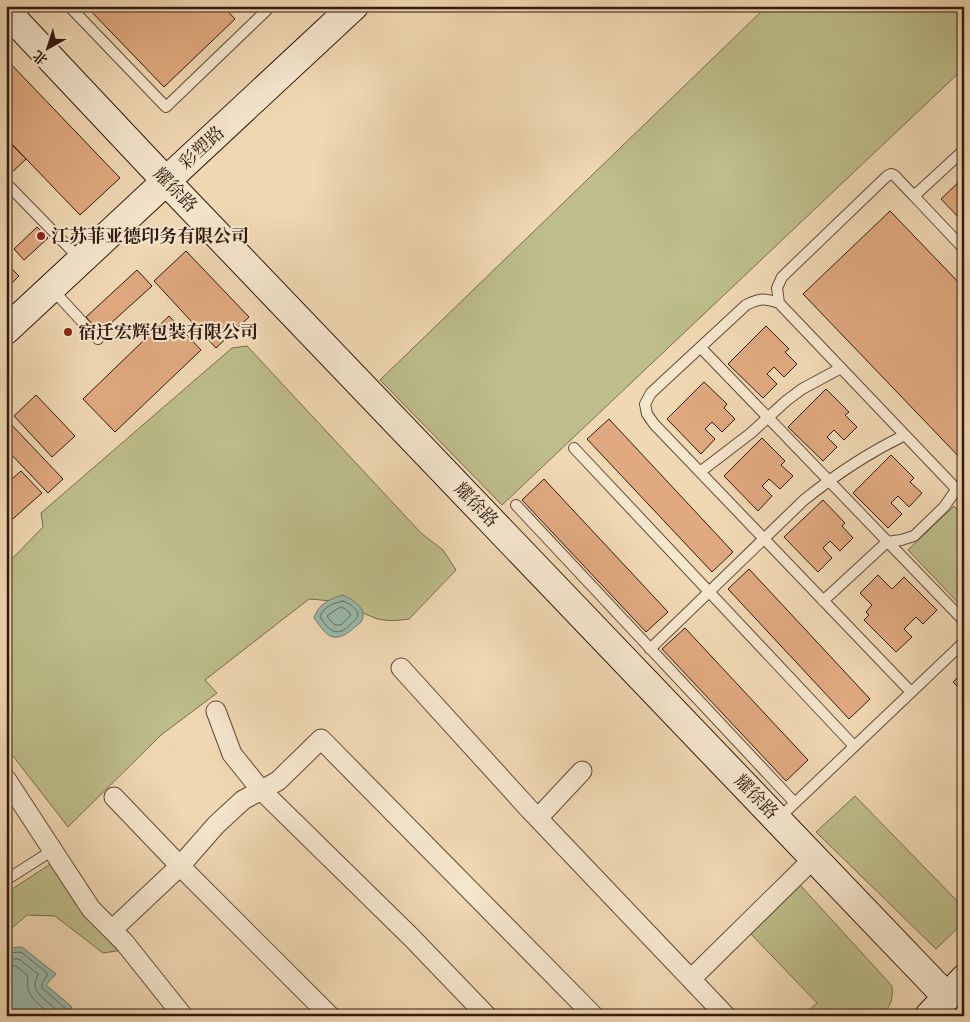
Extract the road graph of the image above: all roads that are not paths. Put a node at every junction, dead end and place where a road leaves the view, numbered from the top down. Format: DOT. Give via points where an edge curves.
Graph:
graph roads {
  1 [pos="69,6"];
  2 [pos="354,6"];
  3 [pos="268,7"];
  4 [pos="6,11"];
  5 [pos="964,150"];
  6 [pos="166,181"];
  7 [pos="8,185"];
  8 [pos="914,196"];
  9 [pos="964,249"];
  10 [pos="81,260"];
  11 [pos="51,288"];
  12 [pos="779,303"];
  13 [pos="6,330"];
  14 [pos="98,338"];
  15 [pos="700,348"];
  16 [pos="841,368"];
  17 [pos="767,417"];
  18 [pos="905,435"];
  19 [pos="574,448"];
  20 [pos="700,472"];
  21 [pos="828,480"];
  22 [pos="960,493"];
  23 [pos="516,505"];
  24 [pos="764,539"];
  25 [pos="887,542"];
  26 [pos="710,592"];
  27 [pos="823,601"];
  28 [pos="964,621"];
  29 [pos="964,642"];
  30 [pos="650,649"];
  31 [pos="401,668"];
  32 [pos="911,692"];
  33 [pos="216,711"];
  34 [pos="854,746"];
  35 [pos="582,771"];
  36 [pos="6,779"];
  37 [pos="261,790"];
  38 [pos="114,797"];
  39 [pos="786,811"];
  40 [pos="538,818"];
  41 [pos="53,850"];
  42 [pos="814,858"];
  43 [pos="180,866"];
  44 [pos="6,880"];
  45 [pos="112,930"];
  46 [pos="691,979"];
  47 [pos="952,1002"];
  48 [pos="183,1016"];
  49 [pos="330,1016"];
  50 [pos="487,1016"];
  51 [pos="594,1016"];
  52 [pos="726,1016"];
  1 -- 3 [label="lane" via="166,107"];
  2 -- 6 [label="street, 彩塑路"];
  4 -- 6 [label="street, 耀徐路"];
  5 -- 8 [label="lane"];
  6 -- 10 [label="street, 彩塑路"];
  6 -- 39 [label="street, 耀徐路"];
  7 -- 10 [label="lane"];
  8 -- 9 [label="lane"];
  8 -- 12 [label="lane" via="894,175 887,176 782,277 777,288"];
  10 -- 11 [label="street, 彩塑路"];
  11 -- 13 [label="street, 彩塑路"];
  11 -- 14 [label="lane"];
  12 -- 15 [label="lane" via="767,299 746,305"];
  12 -- 16 [label="lane"];
  15 -- 17 [label="lane"];
  15 -- 20 [label="lane" via="651,393 645,404 654,424"];
  16 -- 17 [label="lane" via="802,389"];
  16 -- 18 [label="lane"];
  17 -- 20 [label="lane" via="745,439"];
  17 -- 21 [label="lane"];
  18 -- 21 [label="lane"];
  18 -- 22 [label="lane"];
  19 -- 26 [label="lane"];
  20 -- 24 [label="lane"];
  21 -- 24 [label="lane"];
  21 -- 25 [label="lane"];
  22 -- 25 [label="lane" via="914,536"];
  23 -- 30 [label="lane"];
  24 -- 26 [label="lane"];
  24 -- 27 [label="lane"];
  25 -- 27 [label="lane"];
  25 -- 28 [label="lane"];
  26 -- 30 [label="lane"];
  26 -- 34 [label="lane"];
  27 -- 32 [label="lane"];
  29 -- 32 [label="lane"];
  30 -- 39 [label="lane"];
  31 -- 40 [label="street"];
  32 -- 34 [label="lane"];
  33 -- 37 [label="street" via="232,754"];
  34 -- 39 [label="lane"];
  35 -- 40 [label="street"];
  36 -- 41 [label="street"];
  37 -- 43 [label="street" via="244,800 216,825"];
  37 -- 50 [label="street"];
  37 -- 51 [label="street" via="278,781 322,738"];
  38 -- 43 [label="street"];
  39 -- 42 [label="street, 耀徐路"];
  40 -- 46 [label="street"];
  41 -- 44 [label="lane"];
  41 -- 45 [label="street" via="91,909"];
  42 -- 46 [label="street"];
  42 -- 47 [label="street, 耀徐路"];
  43 -- 45 [label="street"];
  43 -- 49 [label="street"];
  45 -- 48 [label="street"];
  46 -- 52 [label="street"];
}
